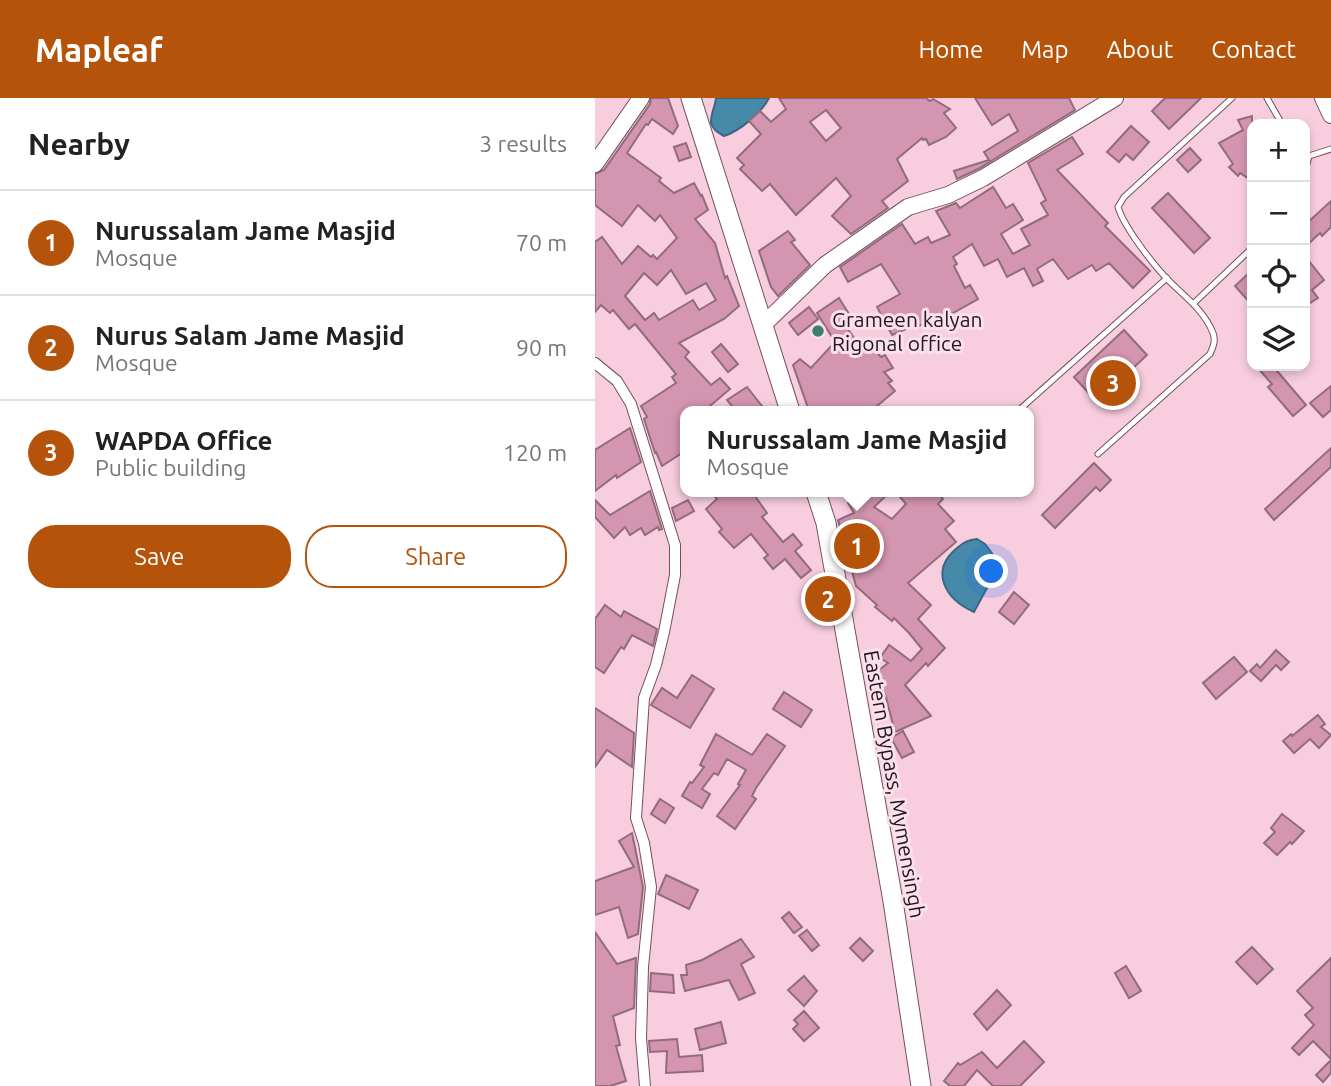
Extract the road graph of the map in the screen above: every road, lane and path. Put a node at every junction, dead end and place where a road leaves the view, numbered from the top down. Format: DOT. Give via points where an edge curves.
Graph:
graph roads {
  1 [pos="641,98"];
  2 [pos="691,98"];
  3 [pos="1115,98"];
  4 [pos="1232,98"];
  5 [pos="1267,98"];
  6 [pos="1323,98"];
  7 [pos="1331,115"];
  8 [pos="1279,119"];
  9 [pos="1331,149"];
  10 [pos="1310,152"];
  11 [pos="595,164"];
  12 [pos="1247,253"];
  13 [pos="1167,278"];
  14 [pos="1194,303"];
  15 [pos="763,326"];
  16 [pos="595,363"];
  17 [pos="788,406"];
  18 [pos="1024,406"];
  19 [pos="1098,454"];
  20 [pos="818,497"];
  21 [pos="645,1086"];
  22 [pos="921,1086"];
  1 -- 11 [label="street"];
  2 -- 15 [label="highway"];
  3 -- 15 [label="street" via="983,178 908,207 825,265"];
  4 -- 13 [label="lane" via="1118,206 1122,219"];
  5 -- 8 [label="lane"];
  6 -- 7 [label="street"];
  9 -- 10 [label="lane"];
  12 -- 14 [label="lane"];
  13 -- 14 [label="lane"];
  13 -- 18 [label="lane"];
  14 -- 19 [label="lane" via="1215,335 1210,354"];
  15 -- 17 [label="highway"];
  16 -- 21 [label="street" via="617,381 631,404 675,544 675,575 664,632 644,698 636,818 651,887 643,968"];
  20 -- 22 [label="highway, Eastern Bypass, Mymensingh" via="893,901"];
}
